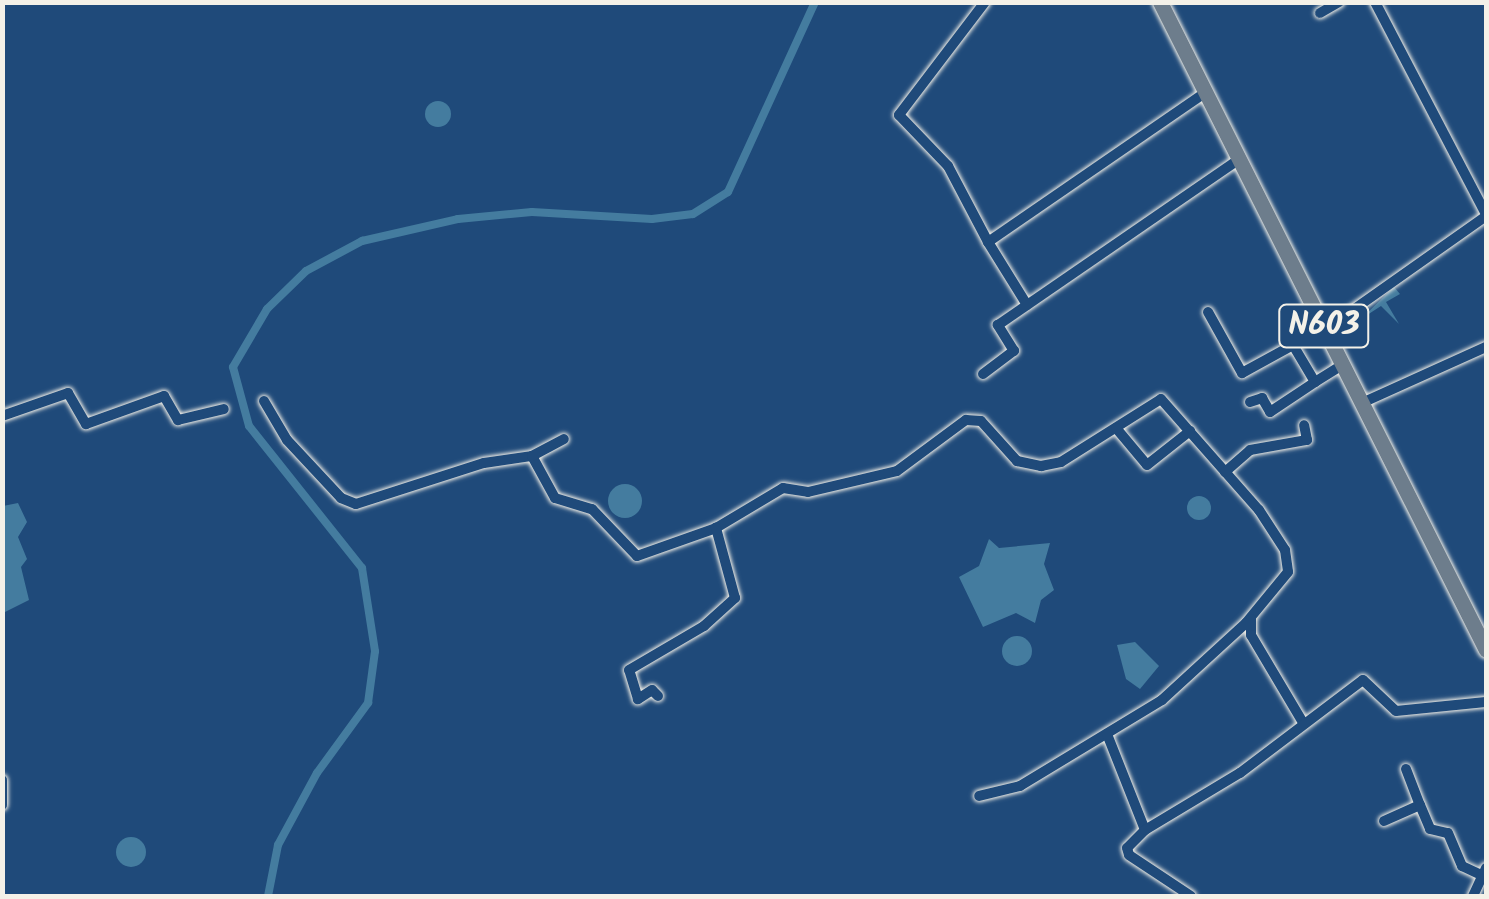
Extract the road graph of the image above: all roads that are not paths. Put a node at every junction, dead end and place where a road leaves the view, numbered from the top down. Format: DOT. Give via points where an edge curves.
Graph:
graph roads {
  1 [pos="986,2"];
  2 [pos="1160,2"];
  3 [pos="1339,2"];
  4 [pos="1376,2"];
  5 [pos="1320,14"];
  6 [pos="1204,93"];
  7 [pos="1237,161"];
  8 [pos="1486,215"];
  9 [pos="988,242"];
  10 [pos="1027,305"];
  11 [pos="1208,312"];
  12 [pos="1326,329"];
  13 [pos="1486,347"];
  14 [pos="1344,364"];
  15 [pos="983,374"];
  16 [pos="1315,382"];
  17 [pos="264,402"];
  18 [pos="1250,402"];
  19 [pos="1364,402"];
  20 [pos="224,409"];
  21 [pos="2,416"];
  22 [pos="1304,425"];
  23 [pos="1116,428"];
  24 [pos="1190,431"];
  25 [pos="564,439"];
  26 [pos="532,456"];
  27 [pos="1226,472"];
  28 [pos="716,528"];
  29 [pos="1251,618"];
  30 [pos="1486,650"];
  31 [pos="658,696"];
  32 [pos="1486,702"];
  33 [pos="1302,720"];
  34 [pos="1106,734"];
  35 [pos="1406,769"];
  36 [pos="2,780"];
  37 [pos="979,796"];
  38 [pos="2,805"];
  39 [pos="1420,805"];
  40 [pos="1384,821"];
  41 [pos="1145,830"];
  42 [pos="1484,872"];
  43 [pos="1191,896"];
  44 [pos="1473,896"];
  1 -- 9 [label="street" via="899,116 948,166"];
  2 -- 6 [label="highway, N603"];
  3 -- 5 [label="street"];
  4 -- 8 [label="street"];
  6 -- 7 [label="highway, N603"];
  6 -- 9 [label="street"];
  7 -- 10 [label="street"];
  7 -- 12 [label="highway, N603"];
  8 -- 12 [label="street"];
  9 -- 10 [label="street"];
  10 -- 15 [label="street" via="998,325 1014,352"];
  11 -- 16 [label="street" via="1242,373 1293,346"];
  12 -- 14 [label="highway, N603"];
  13 -- 19 [label="street"];
  14 -- 16 [label="street"];
  14 -- 19 [label="highway, N603"];
  16 -- 18 [label="street" via="1270,412 1262,398"];
  17 -- 26 [label="street" via="320,479 356,504 484,463"];
  19 -- 30 [label="highway, N603"];
  20 -- 21 [label="street" via="178,420 164,396 86,424 68,392"];
  22 -- 27 [label="street" via="1307,440 1250,450"];
  23 -- 24 [label="street" via="1161,398"];
  23 -- 24 [label="street" via="1147,464"];
  23 -- 28 [label="street" via="1062,462 1041,466 1017,461 981,421 966,420 898,470 808,492 784,488"];
  24 -- 27 [label="street"];
  25 -- 26 [label="street"];
  26 -- 28 [label="street" via="555,498 592,509 637,556"];
  27 -- 29 [label="street" via="1285,550 1288,572"];
  28 -- 31 [label="street" via="735,598 704,626 629,670 638,698 652,690"];
  29 -- 33 [label="street" via="1251,635"];
  29 -- 34 [label="street" via="1162,700"];
  32 -- 33 [label="street" via="1396,711 1364,680"];
  33 -- 41 [label="street" via="1240,774"];
  34 -- 37 [label="street" via="1020,786"];
  34 -- 41 [label="street"];
  35 -- 39 [label="street"];
  36 -- 38 [label="street"];
  39 -- 40 [label="street"];
  39 -- 42 [label="street" via="1430,829 1448,834 1462,866"];
  41 -- 43 [label="street" via="1127,848 1130,855"];
  42 -- 44 [label="street"];
}
